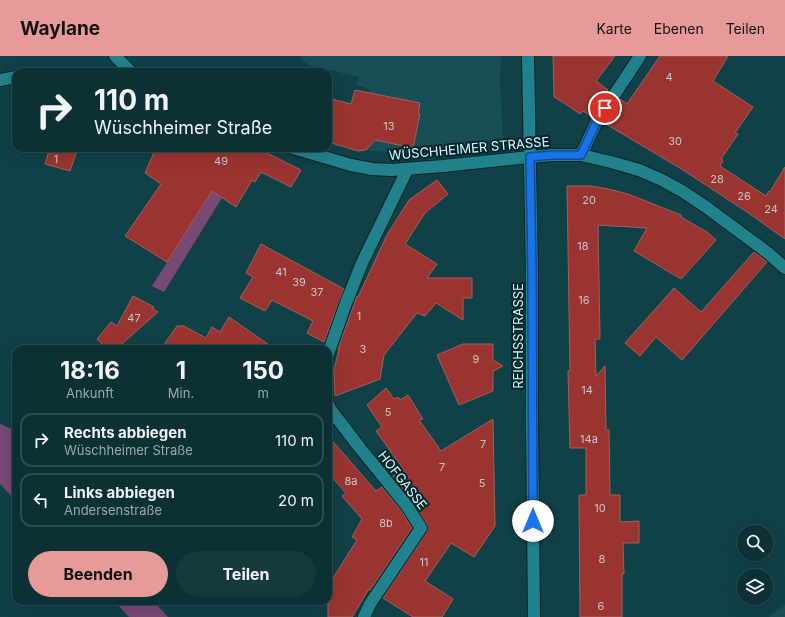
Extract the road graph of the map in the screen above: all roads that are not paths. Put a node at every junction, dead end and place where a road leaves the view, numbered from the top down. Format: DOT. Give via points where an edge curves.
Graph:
graph roads {
  1 [pos="115,56"];
  2 [pos="528,56"];
  3 [pos="640,56"];
  4 [pos="127,68"];
  5 [pos="12,78"];
  6 [pos="0,80"];
  7 [pos="306,152"];
  8 [pos="581,155"];
  9 [pos="530,157"];
  10 [pos="408,170"];
  11 [pos="785,268"];
  12 [pos="331,345"];
  13 [pos="332,412"];
  14 [pos="364,617"];
  15 [pos="534,617"];
  1 -- 4 [label="street"];
  2 -- 9 [label="street, REICHSSTRASSE"];
  3 -- 8 [label="street" via="597,121"];
  5 -- 6 [label="street"];
  7 -- 10 [label="street, WÜSCHHEIMER STRASSE" via="372,169"];
  8 -- 9 [label="street, WÜSCHHEIMER STRASSE"];
  8 -- 11 [label="street, WÜSCHHEIMER STRASSE" via="639,170 662,180 727,222"];
  9 -- 10 [label="street, WÜSCHHEIMER STRASSE"];
  9 -- 15 [label="street, REICHSSTRASSE"];
  10 -- 12 [label="street" via="362,263"];
  13 -- 14 [label="street, HOFGASSE" via="407,506 421,528"];
}
